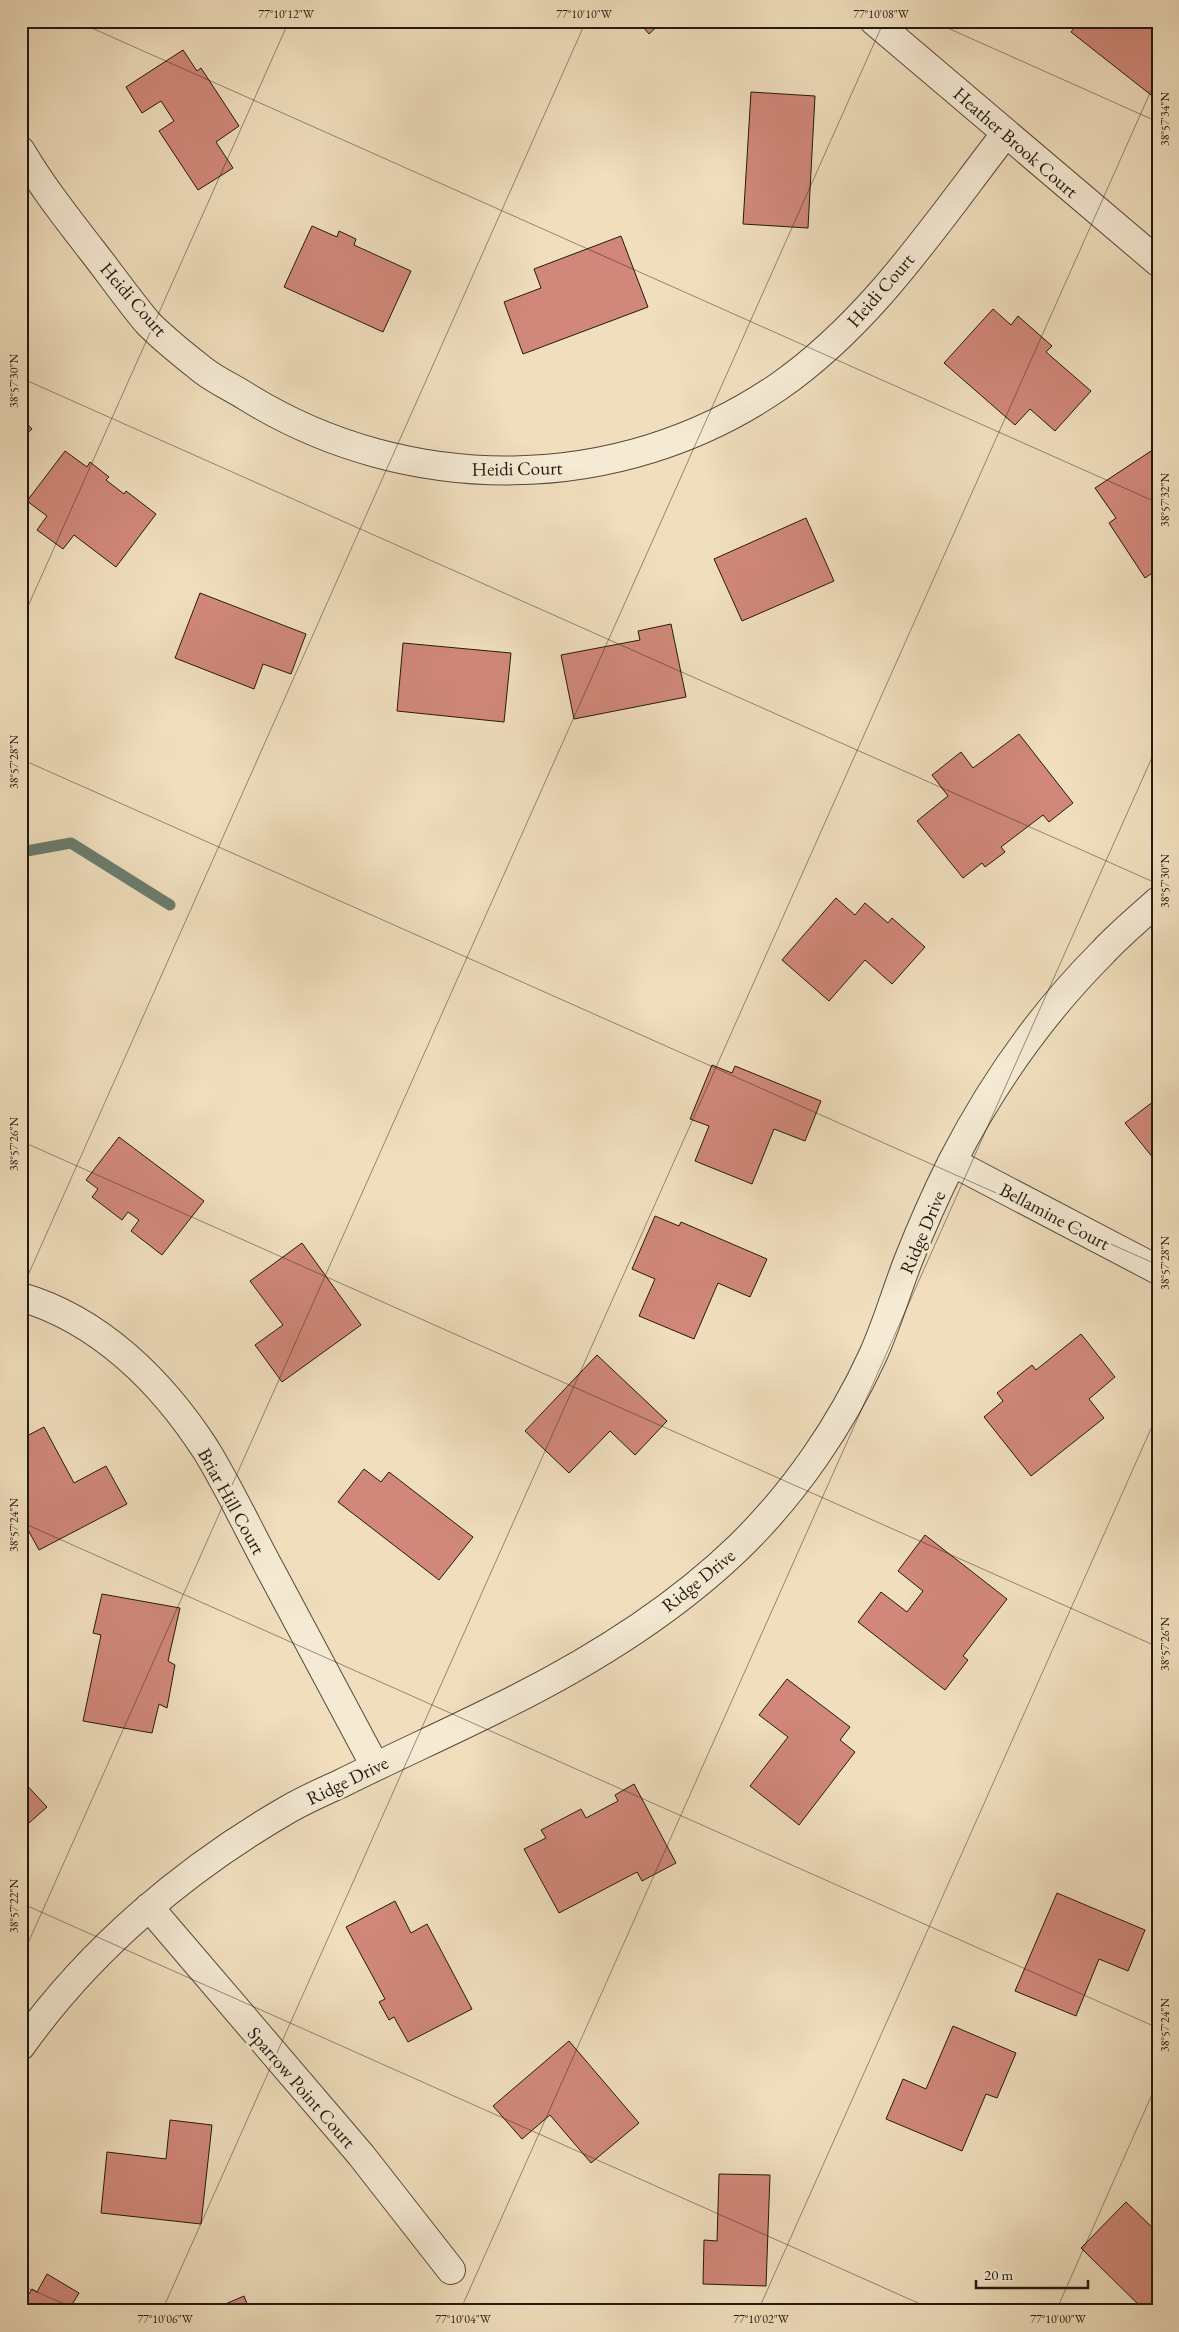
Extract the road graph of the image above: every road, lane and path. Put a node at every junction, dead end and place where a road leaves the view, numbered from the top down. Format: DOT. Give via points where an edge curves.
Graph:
graph roads {
  1 [pos="874,21"];
  2 [pos="1006,133"];
  3 [pos="21,151"];
  4 [pos="1158,262"];
  5 [pos="1158,901"];
  6 [pos="952,1162"];
  7 [pos="1158,1270"];
  8 [pos="21,1297"];
  9 [pos="375,1766"];
  10 [pos="149,1907"];
  11 [pos="21,2046"];
  12 [pos="451,2270"];
  1 -- 2 [label="street, Heather Brook Court"];
  2 -- 3 [label="street, Heidi Court" via="882,292 834,343 778,387 726,418 634,454 562,469 509,472 456,469 387,457 322,436 279,417 206,372 149,323 67,218"];
  2 -- 4 [label="street, Heather Brook Court"];
  5 -- 6 [label="street, Ridge Drive" via="1102,953 1041,1022 985,1105"];
  6 -- 7 [label="street, Bellamine Court"];
  6 -- 9 [label="street, Ridge Drive" via="911,1254 873,1354 838,1421 796,1482 740,1545 680,1598 597,1654 501,1707"];
  8 -- 9 [label="street, Briar Hill Court" via="86,1325 123,1352 170,1403 206,1450"];
  9 -- 10 [label="street, Ridge Drive" via="290,1808 221,1852"];
  10 -- 11 [label="street, Ridge Drive" via="83,1969"];
  10 -- 12 [label="street, Sparrow Point Court" via="361,2156"];
}
